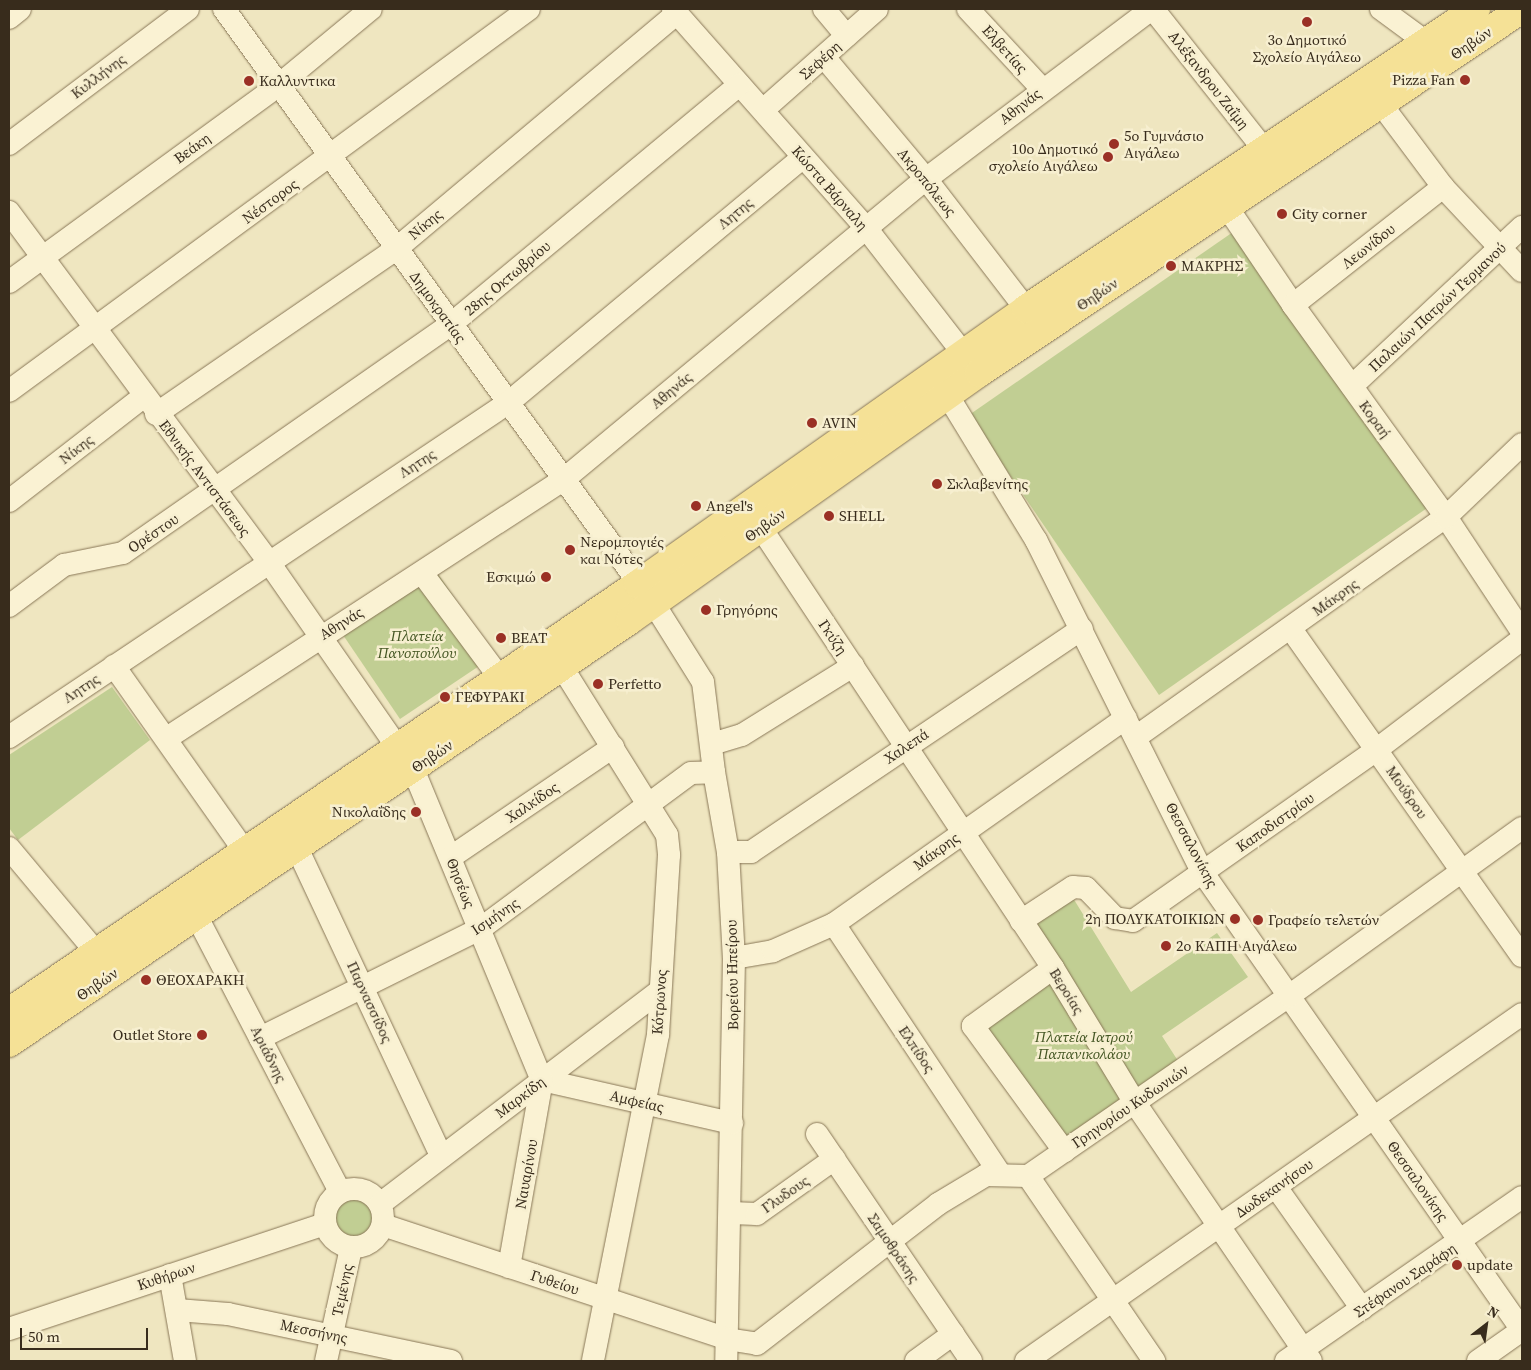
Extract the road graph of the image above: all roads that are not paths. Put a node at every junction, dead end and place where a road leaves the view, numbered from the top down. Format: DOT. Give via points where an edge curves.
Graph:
graph roads {
  1 [pos="20,9"];
  2 [pos="188,9"];
  3 [pos="224,9"];
  4 [pos="371,9"];
  5 [pos="529,9"];
  6 [pos="824,9"];
  7 [pos="877,9"];
  8 [pos="968,9"];
  9 [pos="1153,9"];
  10 [pos="1381,9"];
  11 [pos="1476,9"];
  12 [pos="1522,9"];
  13 [pos="675,11"];
  14 [pos="9,18"];
  15 [pos="847,36"];
  16 [pos="1426,42"];
  17 [pos="824,57"];
  18 [pos="279,85"];
  19 [pos="739,85"];
  20 [pos="1042,89"];
  21 [pos="1381,104"];
  22 [pos="762,110"];
  23 [pos="9,144"];
  24 [pos="1265,151"];
  25 [pos="330,157"];
  26 [pos="802,158"];
  27 [pos="926,179"];
  28 [pos="1443,187"];
  29 [pos="1227,207"];
  30 [pos="9,212"];
  31 [pos="1522,227"];
  32 [pos="866,228"];
  33 [pos="396,248"];
  34 [pos="1501,248"];
  35 [pos="41,257"];
  36 [pos="1522,270"];
  37 [pos="9,282"];
  38 [pos="1293,305"];
  39 [pos="1026,309"];
  40 [pos="450,325"];
  41 [pos="92,328"];
  42 [pos="972,363"];
  43 [pos="1352,386"];
  44 [pos="9,392"];
  45 [pos="948,396"];
  46 [pos="508,403"];
  47 [pos="150,405"];
  48 [pos="1522,444"];
  49 [pos="563,480"];
  50 [pos="215,491"];
  51 [pos="9,501"];
  52 [pos="1446,517"];
  53 [pos="761,528"];
  54 [pos="268,561"];
  55 [pos="422,573"];
  56 [pos="646,594"];
  57 [pos="9,606"];
  58 [pos="1082,629"];
  59 [pos="1291,629"];
  60 [pos="1522,632"];
  61 [pos="321,636"];
  62 [pos="1522,639"];
  63 [pos="114,666"];
  64 [pos="853,666"];
  65 [pos="562,667"];
  66 [pos="500,678"];
  67 [pos="1131,727"];
  68 [pos="9,737"];
  69 [pos="167,738"];
  70 [pos="712,744"];
  71 [pos="906,746"];
  72 [pos="613,747"];
  73 [pos="1376,750"];
  74 [pos="405,759"];
  75 [pos="714,772"];
  76 [pos="649,804"];
  77 [pos="1522,828"];
  78 [pos="962,832"];
  79 [pos="9,848"];
  80 [pos="297,848"];
  81 [pos="244,852"];
  82 [pos="728,852"];
  83 [pos="451,857"];
  84 [pos="1203,873"];
  85 [pos="1464,873"];
  86 [pos="197,917"];
  87 [pos="1021,921"];
  88 [pos="834,924"];
  89 [pos="480,929"];
  90 [pos="96,952"];
  91 [pos="1522,956"];
  92 [pos="734,958"];
  93 [pos="1053,968"];
  94 [pos="362,985"];
  95 [pos="660,991"];
  96 [pos="1289,996"];
  97 [pos="9,1012"];
  98 [pos="1522,1014"];
  99 [pos="260,1038"];
  100 [pos="9,1043"];
  101 [pos="542,1080"];
  102 [pos="645,1103"];
  103 [pos="1135,1103"];
  104 [pos="1374,1118"];
  105 [pos="732,1123"];
  106 [pos="817,1134"];
  107 [pos="1064,1151"];
  108 [pos="442,1157"];
  109 [pos="834,1159"];
  110 [pos="1000,1174"];
  111 [pos="1028,1176"];
  112 [pos="1276,1187"];
  113 [pos="340,1192"];
  114 [pos="1522,1198"];
  115 [pos="731,1213"];
  116 [pos="381,1215"];
  117 [pos="324,1224"];
  118 [pos="1218,1226"];
  119 [pos="890,1242"];
  120 [pos="1461,1242"];
  121 [pos="351,1248"];
  122 [pos="509,1267"];
  123 [pos="170,1275"];
  124 [pos="603,1298"];
  125 [pos="1113,1300"];
  126 [pos="1362,1309"];
  127 [pos="176,1310"];
  128 [pos="9,1329"];
  129 [pos="1522,1330"];
  130 [pos="332,1334"];
  131 [pos="952,1334"];
  132 [pos="727,1339"];
  133 [pos="1300,1357"];
  134 [pos="185,1361"];
  135 [pos="326,1361"];
  136 [pos="451,1361"];
  137 [pos="593,1361"];
  138 [pos="726,1361"];
  139 [pos="916,1361"];
  140 [pos="971,1361"];
  141 [pos="1026,1361"];
  142 [pos="1154,1361"];
  143 [pos="1478,1361"];
  1 -- 14 [label="street"];
  2 -- 23 [label="street, Κυλλήνης"];
  3 -- 18 [label="street, Δημοκρατίας"];
  4 -- 18 [label="street, Βεάκη"];
  5 -- 25 [label="street, Νέστορος"];
  6 -- 15 [label="street"];
  7 -- 15 [label="street, Σεφέρη"];
  8 -- 20 [label="street, Ελβετίας"];
  9 -- 20 [label="street, Αθηνάς"];
  9 -- 24 [label="street, Αλέξανδρου Ζαΐμη"];
  10 -- 16 [label="street"];
  11 -- 16 [label="main road, Θηβών"];
  12 -- 21 [label="main road, Θηβών"];
  13 -- 19 [label="street, Κώστα Βάρναλη"];
  13 -- 33 [label="street, Νίκης"];
  15 -- 17 [label="street, Σεφέρη"];
  16 -- 24 [label="main road, Θηβών"];
  17 -- 22 [label="street, Σεφέρη"];
  17 -- 27 [label="street, Ακροπόλεως"];
  18 -- 25 [label="street, Δημοκρατίας"];
  18 -- 35 [label="street, Βεάκη"];
  19 -- 22 [label="street, Κώστα Βάρναλη"];
  19 -- 40 [label="street, 28ης Οκτωβρίου"];
  20 -- 27 [label="street, Αθηνάς"];
  21 -- 28 [label="street"];
  21 -- 29 [label="main road, Θηβών"];
  22 -- 26 [label="street, Κώστα Βάρναλη"];
  24 -- 39 [label="main road, Θηβών"];
  25 -- 33 [label="street, Δημοκρατίας"];
  25 -- 41 [label="street, Νέστορος"];
  26 -- 32 [label="street, Κώστα Βάρναλη"];
  26 -- 46 [label="street, Λητης"];
  27 -- 32 [label="street, Αθηνάς"];
  27 -- 39 [label="street, Ακροπόλεως"];
  28 -- 34 [label="street"];
  28 -- 38 [label="street, Λεωνίδου"];
  29 -- 38 [label="street, Κοραή"];
  29 -- 42 [label="main road, Θηβών"];
  30 -- 35 [label="street, Εθνικής Αντιστάσεως"];
  31 -- 34 [label="street, Παλαιών Πατρών Γερμανού"];
  32 -- 42 [label="street, Κώστα Βάρναλη"];
  32 -- 49 [label="street, Αθηνάς"];
  33 -- 40 [label="street, Δημοκρατίας"];
  33 -- 47 [label="street, Νίκης"];
  34 -- 36 [label="street"];
  34 -- 43 [label="street, Παλαιών Πατρών Γερμανού"];
  35 -- 37 [label="street, Βεάκη"];
  35 -- 41 [label="street, Εθνικής Αντιστάσεως"];
  38 -- 43 [label="street, Κοραή"];
  39 -- 42 [label="main road, Θηβών"];
  40 -- 46 [label="street, Δημοκρατίας"];
  40 -- 50 [label="street, 28ης Οκτωβρίου"];
  41 -- 44 [label="street, Νέστορος"];
  41 -- 47 [label="street, Εθνικής Αντιστάσεως"];
  42 -- 45 [label="main road, Θηβών"];
  42 -- 56 [label="main road, Θηβών"];
  43 -- 52 [label="street, Κοραή"];
  45 -- 53 [label="main road, Θηβών"];
  45 -- 58 [label="street, Θεσσαλονίκης" via="1019,509"];
  46 -- 49 [label="street, Δημοκρατίας"];
  46 -- 54 [label="street, Λητης"];
  47 -- 50 [label="street, Εθνικής Αντιστάσεως"];
  47 -- 51 [label="street, Νίκης"];
  48 -- 52 [label="street, Μάκρης"];
  49 -- 55 [label="street, Αθηνάς"];
  49 -- 56 [label="street, Δημοκρατίας"];
  50 -- 54 [label="street, Εθνικής Αντιστάσεως"];
  50 -- 57 [label="street, Ορέστου" via="123,554 64,564"];
  52 -- 59 [label="street, Μάκρης"];
  52 -- 60 [label="street, Κοραή"];
  53 -- 56 [label="main road, Θηβών"];
  53 -- 64 [label="street, Γκύζη"];
  54 -- 61 [label="street, Εθνικής Αντιστάσεως"];
  54 -- 63 [label="street, Λητης"];
  55 -- 61 [label="street, Αθηνάς"];
  55 -- 66 [label="street"];
  56 -- 65 [label="main road, Θηβών"];
  56 -- 66 [label="main road, Θηβών"];
  56 -- 70 [label="street, Βορείου Ηπείρου" via="703,682"];
  58 -- 67 [label="street, Θεσσαλονίκης"];
  58 -- 71 [label="street, Χαλεπά"];
  59 -- 67 [label="street, Μάκρης"];
  59 -- 73 [label="street, Μούδρου"];
  61 -- 69 [label="street, Αθηνάς"];
  61 -- 74 [label="street, Εθνικής Αντιστάσεως"];
  62 -- 73 [label="street, Καποδιστρίου"];
  63 -- 68 [label="street, Λητης"];
  63 -- 69 [label="street"];
  64 -- 70 [label="street" via="742,735"];
  64 -- 71 [label="street, Γκύζη"];
  65 -- 72 [label="street, Κότρωνος"];
  65 -- 74 [label="main road, Θηβών"];
  66 -- 74 [label="main road, Θηβών"];
  67 -- 78 [label="street, Μάκρης"];
  67 -- 84 [label="street, Θεσσαλονίκης"];
  69 -- 81 [label="street"];
  70 -- 75 [label="street, Βορείου Ηπείρου"];
  71 -- 78 [label="street, Βεροίας"];
  71 -- 82 [label="street, Χαλεπά" via="751,852"];
  72 -- 76 [label="street, Κότρωνος"];
  72 -- 83 [label="street, Χαλκίδος"];
  73 -- 84 [label="street, Καποδιστρίου"];
  73 -- 85 [label="street, Μούδρου"];
  74 -- 80 [label="main road, Θηβών"];
  74 -- 81 [label="main road, Θηβών"];
  74 -- 83 [label="street, Θησέως"];
  75 -- 76 [label="street, Ισμήνης" via="691,773"];
  75 -- 82 [label="street, Βορείου Ηπείρου"];
  76 -- 89 [label="street, Ισμήνης"];
  76 -- 95 [label="street, Κότρωνος" via="667,836 669,855"];
  77 -- 85 [label="street, Γρηγορίου Κυδωνιών"];
  78 -- 87 [label="street, Βεροίας"];
  78 -- 88 [label="street, Μάκρης"];
  79 -- 90 [label="street"];
  80 -- 86 [label="main road, Θηβών"];
  80 -- 94 [label="street, Παρνασσίδος"];
  81 -- 90 [label="main road, Θηβών"];
  82 -- 92 [label="street, Βορείου Ηπείρου"];
  83 -- 89 [label="street, Θησέως"];
  84 -- 87 [label="street, Καποδιστρίου" via="1133,921 1115,918 1086,888 1073,887"];
  84 -- 96 [label="street, Θεσσαλονίκης"];
  85 -- 91 [label="street, Μούδρου"];
  85 -- 96 [label="street, Γρηγορίου Κυδωνιών"];
  86 -- 99 [label="street, Αριάδνης"];
  86 -- 100 [label="main road, Θηβών"];
  87 -- 93 [label="street, Βεροίας"];
  88 -- 92 [label="street, Μάκρης" via="772,951"];
  88 -- 110 [label="street, Ελπίδος"];
  89 -- 94 [label="street, Ισμήνης"];
  89 -- 101 [label="street, Θησέως"];
  90 -- 97 [label="main road, Θηβών"];
  92 -- 105 [label="street, Βορείου Ηπείρου"];
  93 -- 103 [label="street, Βεροίας"];
  93 -- 107 [label="street" via="973,1026"];
  94 -- 99 [label="street, Ισμήνης"];
  94 -- 108 [label="street, Παρνασσίδος"];
  95 -- 101 [label="street, Μαρκίδη"];
  95 -- 102 [label="street, Κότρωνος" via="658,1035"];
  96 -- 103 [label="street, Γρηγορίου Κυδωνιών"];
  96 -- 104 [label="street, Θεσσαλονίκης"];
  98 -- 104 [label="street, Δωδεκανήσου"];
  99 -- 113 [label="street, Αριάδνης"];
  101 -- 102 [label="street, Αμφείας"];
  101 -- 108 [label="street, Μαρκίδη"];
  101 -- 122 [label="street, Ναυαρίνου"];
  102 -- 105 [label="street, Αμφείας"];
  102 -- 124 [label="street, Κότρωνος"];
  103 -- 107 [label="street, Γρηγορίου Κυδωνιών"];
  103 -- 118 [label="street, Βεροίας"];
  104 -- 112 [label="street, Δωδεκανήσου"];
  104 -- 120 [label="street, Θεσσαλονίκης"];
  105 -- 115 [label="street, Βορείου Ηπείρου"];
  106 -- 109 [label="street, Σαμοθράκης"];
  107 -- 111 [label="street, Γρηγορίου Κυδωνιών"];
  108 -- 116 [label="street, Μαρκίδη"];
  109 -- 115 [label="street, Γλυδους" via="757,1214"];
  109 -- 119 [label="street, Σαμοθράκης"];
  110 -- 111 [label="street"];
  110 -- 119 [label="street" via="986,1175 938,1204"];
  111 -- 125 [label="street"];
  112 -- 118 [label="street, Δωδεκανήσου"];
  112 -- 126 [label="street"];
  113 -- 116 [label="street" via="361,1190"];
  113 -- 117 [label="street" via="327,1206"];
  114 -- 120 [label="street, Στέφανου Σαράφη"];
  115 -- 132 [label="street, Βορείου Ηπείρου"];
  116 -- 121 [label="street" via="373,1241"];
  116 -- 122 [label="street, Γυθείου"];
  117 -- 121 [label="street" via="329,1235"];
  117 -- 123 [label="street, Κυθήρων"];
  118 -- 125 [label="street, Δωδεκανήσου"];
  118 -- 133 [label="street, Βεροίας"];
  119 -- 131 [label="street, Σαμοθράκης"];
  119 -- 132 [label="street" via="757,1344"];
  120 -- 126 [label="street, Στέφανου Σαράφη"];
  120 -- 129 [label="street, Θεσσαλονίκης"];
  121 -- 130 [label="street, Τεμένης"];
  122 -- 124 [label="street, Γυθείου"];
  123 -- 127 [label="street"];
  123 -- 128 [label="street, Κυθήρων"];
  124 -- 132 [label="street, Γυθείου"];
  124 -- 137 [label="street, Κότρωνος"];
  125 -- 141 [label="street, Δωδεκανήσου"];
  125 -- 142 [label="street"];
  126 -- 133 [label="street, Στέφανου Σαράφη"];
  127 -- 130 [label="street, Μεσσήνης" via="228,1314"];
  127 -- 134 [label="street"];
  129 -- 143 [label="street"];
  130 -- 135 [label="street, Τεμένης"];
  130 -- 136 [label="street, Μεσσήνης"];
  131 -- 139 [label="street"];
  131 -- 140 [label="street, Σαμοθράκης"];
  132 -- 138 [label="street, Βορείου Ηπείρου"];
}
